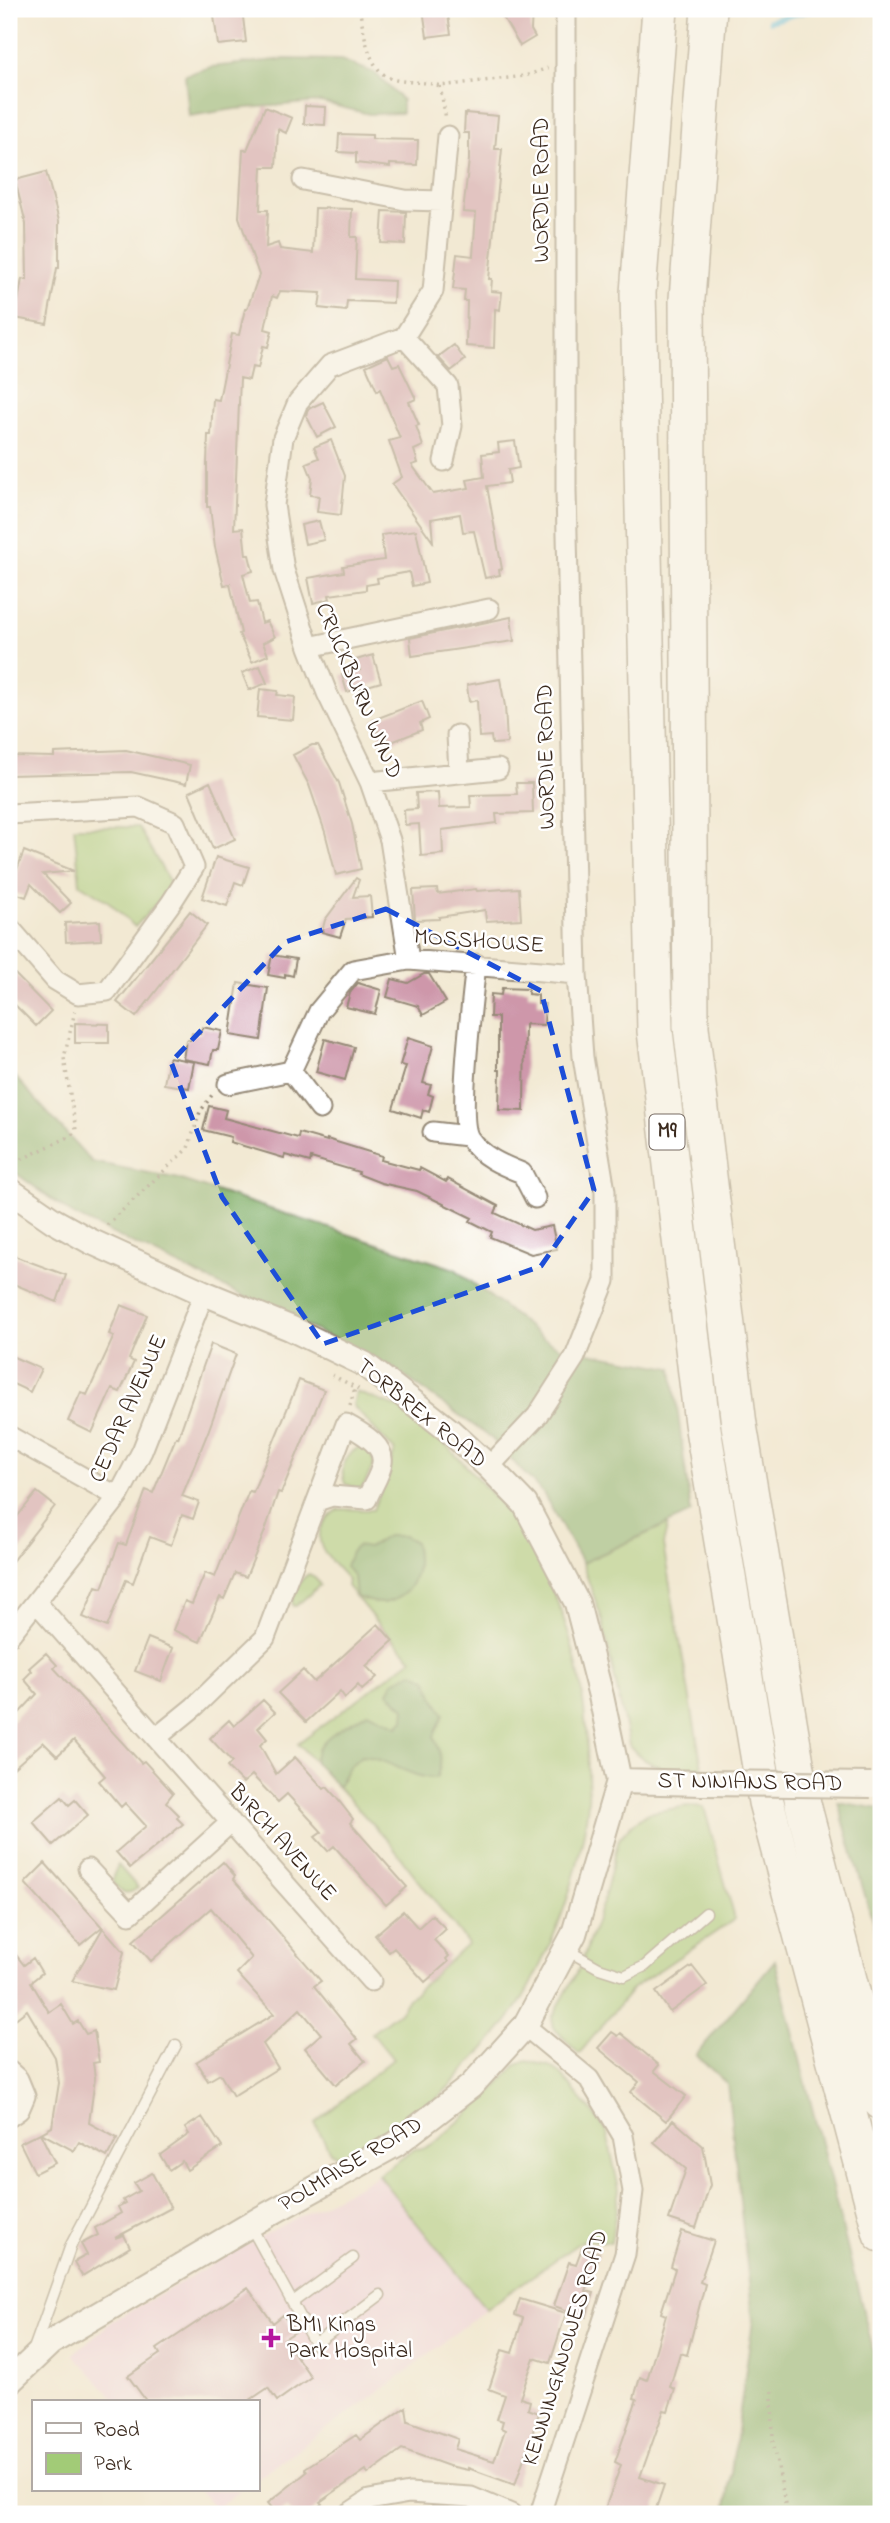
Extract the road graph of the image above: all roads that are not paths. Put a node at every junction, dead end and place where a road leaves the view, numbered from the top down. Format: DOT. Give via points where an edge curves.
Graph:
graph roads {
  1 [pos="566,9"];
  2 [pos="660,9"];
  3 [pos="709,9"];
  4 [pos="449,136"];
  5 [pos="303,180"];
  6 [pos="442,201"];
  7 [pos="404,337"];
  8 [pos="444,461"];
  9 [pos="489,609"];
  10 [pos="309,647"];
  11 [pos="457,735"];
  12 [pos="498,769"];
  13 [pos="459,772"];
  14 [pos="370,782"];
  15 [pos="9,814"];
  16 [pos="9,927"];
  17 [pos="409,960"];
  18 [pos="476,964"];
  19 [pos="577,974"];
  20 [pos="291,1071"];
  21 [pos="228,1084"];
  22 [pos="320,1109"];
  23 [pos="433,1132"];
  24 [pos="467,1136"];
  25 [pos="9,1190"];
  26 [pos="535,1198"];
  27 [pos="204,1293"];
  28 [pos="9,1436"];
  29 [pos="489,1467"];
  30 [pos="118,1497"];
  31 [pos="317,1500"];
  32 [pos="36,1602"];
  33 [pos="9,1636"];
  34 [pos="601,1696"];
  35 [pos="156,1738"];
  36 [pos="619,1781"];
  37 [pos="876,1785"];
  38 [pos="231,1822"];
  39 [pos="88,1870"];
  40 [pos="706,1913"];
  41 [pos="566,1949"];
  42 [pos="371,1981"];
  43 [pos="525,2026"];
  44 [pos="176,2046"];
  45 [pos="9,2071"];
  46 [pos="881,2102"];
  47 [pos="9,2117"];
  48 [pos="250,2225"];
  49 [pos="881,2234"];
  50 [pos="353,2258"];
  51 [pos="380,2295"];
  52 [pos="293,2302"];
  53 [pos="30,2362"];
  54 [pos="9,2382"];
  55 [pos="348,2514"];
  56 [pos="511,2514"];
  57 [pos="540,2514"];
  1 -- 19 [label="street, WORDIE ROAD" via="566,491"];
  2 -- 49 [label="highway, M9" via="638,293 655,1031 702,1423 766,1802"];
  3 -- 46 [label="highway, M9" via="687,299 691,1027 738,1425 803,1804"];
  4 -- 6 [label="street"];
  5 -- 6 [label="street" via="405,200"];
  6 -- 7 [label="street" via="433,291"];
  7 -- 8 [label="street" via="448,386 452,426"];
  7 -- 10 [label="street, CRUCKBURN WYND" via="330,365 298,402 283,438 274,505 284,570"];
  9 -- 10 [label="street"];
  10 -- 14 [label="street, CRUCKBURN WYND"];
  11 -- 13 [label="street"];
  12 -- 13 [label="street"];
  13 -- 14 [label="street"];
  14 -- 17 [label="street, CRUCKBURN WYND" via="390,840"];
  15 -- 16 [label="street" via="139,807 175,823 194,867 107,990 78,994 55,980"];
  17 -- 18 [label="street, MOSSHOUSE"];
  17 -- 20 [label="street, MOSSHOUSE" via="353,970 319,1011"];
  18 -- 19 [label="street, MOSSHOUSE"];
  18 -- 24 [label="street" via="463,1095"];
  19 -- 29 [label="street, WORDIE ROAD" via="583,1058 605,1191 605,1281 575,1357 537,1416"];
  20 -- 21 [label="street"];
  20 -- 22 [label="street"];
  23 -- 24 [label="street"];
  24 -- 26 [label="street" via="492,1161 522,1173"];
  25 -- 27 [label="street, TORBREX ROAD" via="90,1241"];
  27 -- 29 [label="street, TORBREX ROAD" via="364,1364"];
  27 -- 30 [label="street, CEDAR AVENUE" via="142,1451"];
  28 -- 30 [label="street"];
  29 -- 34 [label="street, TORBREX ROAD" via="525,1504 577,1603"];
  30 -- 32 [label="street, CEDAR AVENUE"];
  31 -- 35 [label="street" via="265,1638"];
  32 -- 33 [label="street, CEDAR AVENUE"];
  32 -- 35 [label="street, BIRCH AVENUE"];
  34 -- 36 [label="street, POLMAISE ROAD"];
  35 -- 38 [label="street, BIRCH AVENUE"];
  36 -- 37 [label="street, ST NINIANS ROAD, bridge"];
  36 -- 41 [label="street, POLMAISE ROAD"];
  38 -- 39 [label="street" via="130,1914"];
  38 -- 42 [label="street, BIRCH AVENUE"];
  40 -- 41 [label="lane" via="646,1966 624,1976 598,1968"];
  41 -- 43 [label="street, POLMAISE ROAD"];
  43 -- 48 [label="street, POLMAISE ROAD" via="471,2086 396,2144"];
  43 -- 57 [label="street, KENNINGKNOWES ROAD" via="589,2079 623,2136 633,2191 625,2254"];
  44 -- 53 [label="lane" via="71,2245"];
  45 -- 47 [label="street" via="18,2079 24,2096 19,2110"];
  48 -- 52 [label="lane"];
  48 -- 53 [label="street, POLMAISE ROAD" via="50,2343"];
  50 -- 52 [label="lane"];
  51 -- 52 [label="lane" via="315,2344"];
  53 -- 54 [label="street, POLMAISE ROAD"];
  55 -- 56 [label="street" via="369,2500 409,2493 471,2497"];
}
